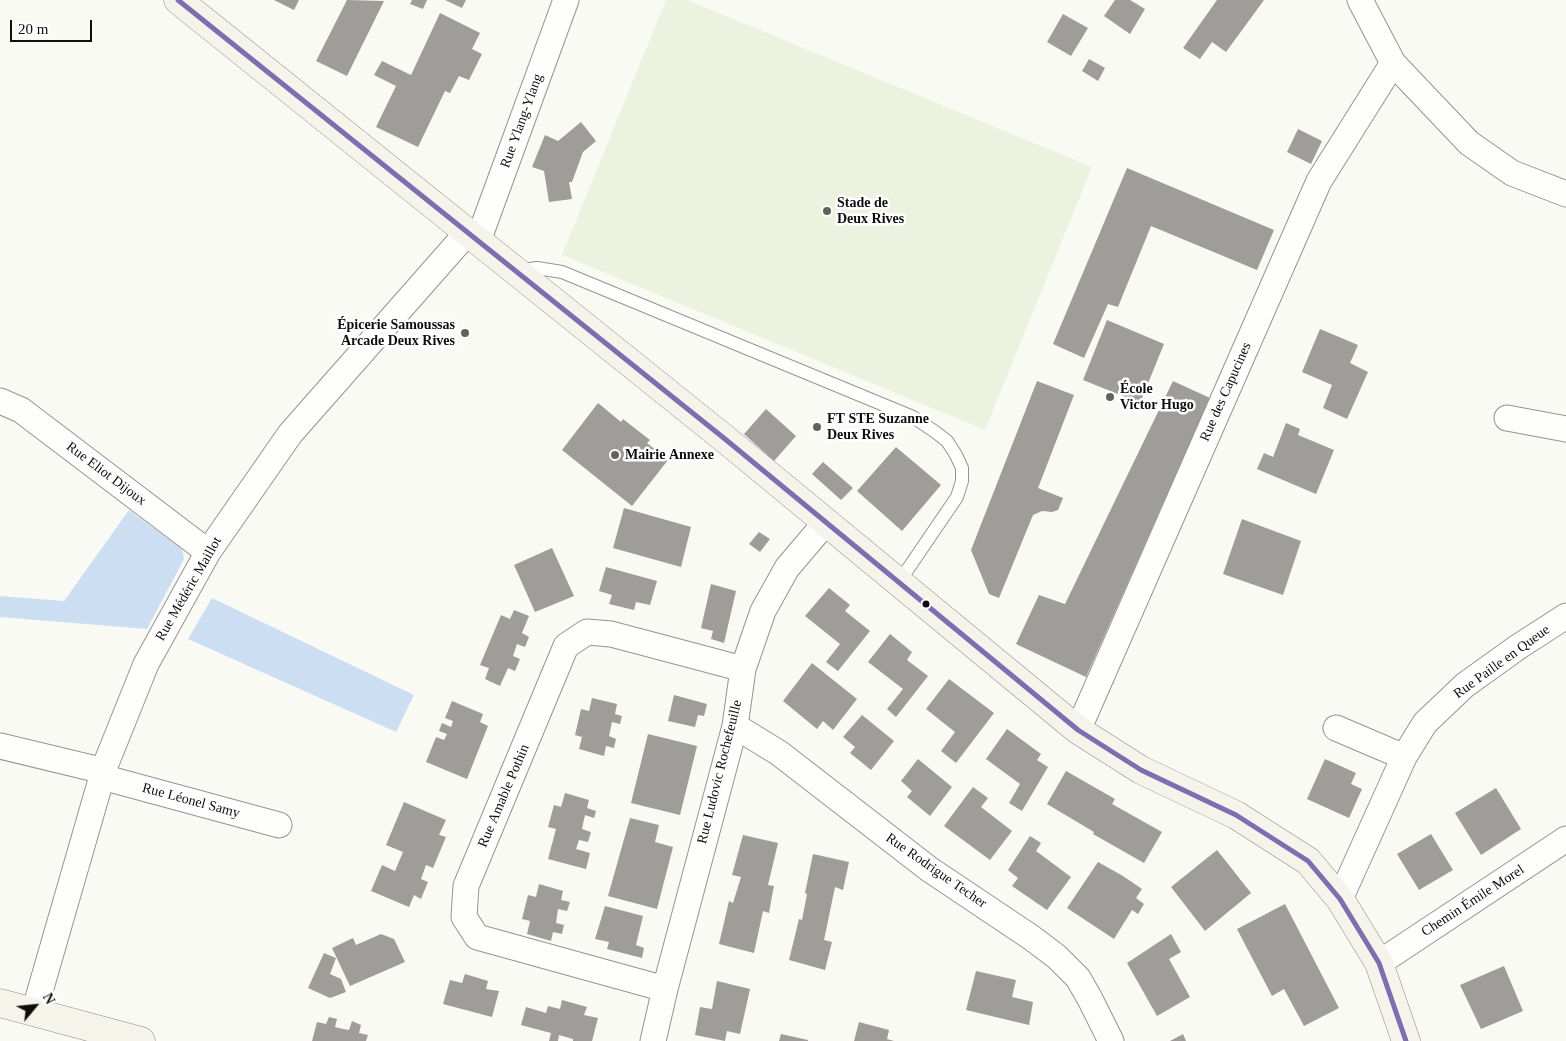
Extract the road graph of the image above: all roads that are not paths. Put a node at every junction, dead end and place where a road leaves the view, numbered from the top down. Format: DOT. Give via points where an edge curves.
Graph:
graph roads {
  1 [pos="178,0"];
  2 [pos="566,0"];
  3 [pos="1360,0"];
  4 [pos="1393,63"];
  5 [pos="1566,194"];
  6 [pos="473,237"];
  7 [pos="516,272"];
  8 [pos="0,401"];
  9 [pos="1507,418"];
  10 [pos="1566,428"];
  11 [pos="826,522"];
  12 [pos="208,552"];
  13 [pos="899,582"];
  14 [pos="1566,616"];
  15 [pos="743,670"];
  16 [pos="735,726"];
  17 [pos="1336,728"];
  18 [pos="1078,730"];
  19 [pos="0,746"];
  20 [pos="1404,757"];
  21 [pos="103,774"];
  22 [pos="280,825"];
  23 [pos="1566,839"];
  24 [pos="1340,899"];
  25 [pos="1379,963"];
  26 [pos="665,990"];
  27 [pos="0,1003"];
  28 [pos="34,1012"];
  29 [pos="140,1041"];
  30 [pos="653,1041"];
  31 [pos="1111,1041"];
  32 [pos="1406,1041"];
  1 -- 6 [label="street"];
  2 -- 6 [label="street, Rue Ylang-Ylang"];
  3 -- 4 [label="street"];
  4 -- 5 [label="street" via="1469,143 1512,174"];
  4 -- 18 [label="street, Rue des Capucines" via="1319,181"];
  6 -- 7 [label="street"];
  6 -- 12 [label="street, Rue Médéric Maillot" via="290,434"];
  7 -- 11 [label="street"];
  7 -- 13 [label="lane" via="537,268 562,272 912,417 947,441 962,468 957,497"];
  8 -- 12 [label="street, Rue Eliot Dijoux" via="21,410"];
  9 -- 10 [label="street"];
  11 -- 13 [label="street"];
  11 -- 15 [label="street, Rue Ludovic Rochefeuille" via="787,568 777,585 763,611"];
  12 -- 21 [label="street, Rue Médéric Maillot" via="146,664"];
  13 -- 18 [label="street"];
  14 -- 20 [label="street, Rue Paille en Queue" via="1465,685 1425,723"];
  15 -- 16 [label="street, Rue Ludovic Rochefeuille"];
  15 -- 26 [label="street, Rue Amable Pothin" via="611,634 586,632 566,646 466,886 464,917 477,937"];
  16 -- 26 [label="street, Rue Ludovic Rochefeuille"];
  16 -- 31 [label="street, Rue Rodrigue Techer" via="779,753 929,869 1057,957 1078,978"];
  17 -- 20 [label="street"];
  18 -- 24 [label="street" via="1141,770 1236,815 1271,837 1308,861"];
  19 -- 21 [label="street, Rue Léonel Samy"];
  20 -- 24 [label="street, Rue Paille en Queue"];
  21 -- 22 [label="street, Rue Léonel Samy"];
  21 -- 28 [label="street, Rue Médéric Maillot"];
  23 -- 25 [label="street, Chemin Émile Morel"];
  24 -- 25 [label="street"];
  25 -- 32 [label="street"];
  26 -- 30 [label="street, Rue Ludovic Rochefeuille"];
  27 -- 28 [label="street"];
  28 -- 29 [label="street"];
}
